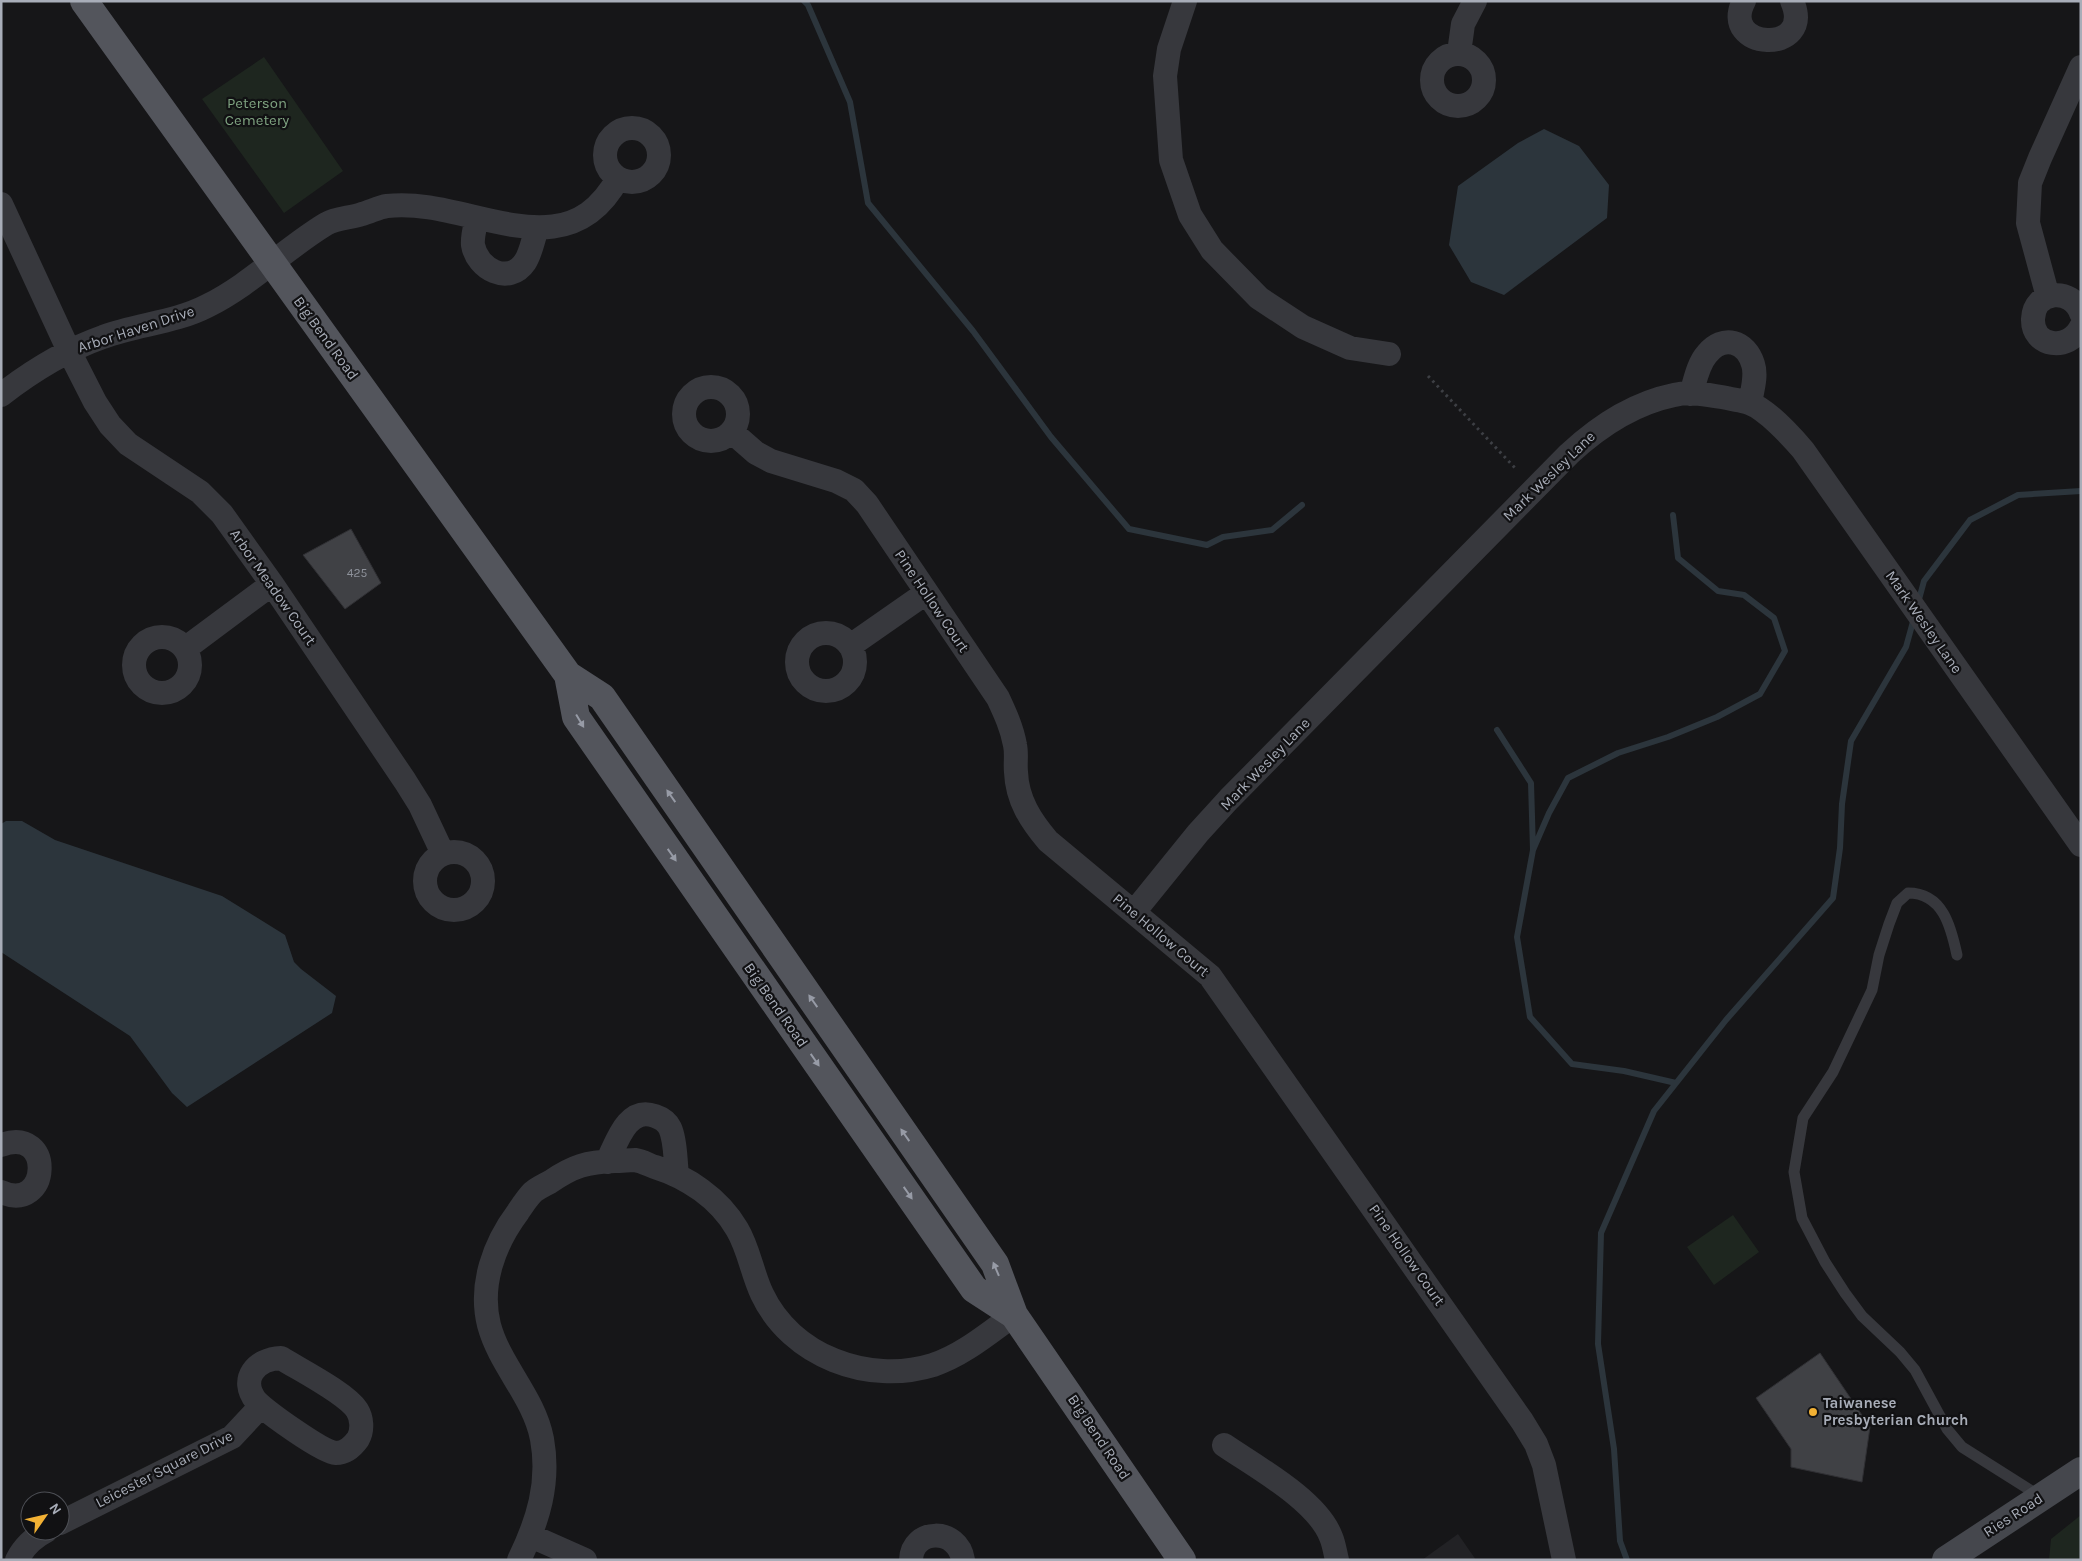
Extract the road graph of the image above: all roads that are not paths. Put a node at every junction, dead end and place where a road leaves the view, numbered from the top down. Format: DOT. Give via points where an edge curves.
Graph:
graph roads {
  1 [pos="84,1"];
  2 [pos="1185,1"];
  3 [pos="1475,1"];
  4 [pos="1744,1"];
  5 [pos="1792,1"];
  6 [pos="1459,53"];
  7 [pos="2081,67"];
  8 [pos="618,178"];
  9 [pos="1,204"];
  10 [pos="476,218"];
  11 [pos="537,229"];
  12 [pos="272,264"];
  13 [pos="2048,296"];
  14 [pos="2081,313"];
  15 [pos="2081,327"];
  16 [pos="69,351"];
  17 [pos="1389,354"];
  18 [pos="1691,394"];
  19 [pos="1,395"];
  20 [pos="1750,403"];
  21 [pos="732,432"];
  22 [pos="272,584"];
  23 [pos="926,593"];
  24 [pos="850,646"];
  25 [pos="186,648"];
  26 [pos="2081,845"];
  27 [pos="443,854"];
  28 [pos="1134,912"];
  29 [pos="1957,955"];
  30 [pos="1,1145"];
  31 [pos="607,1162"];
  32 [pos="677,1174"];
  33 [pos="1,1192"];
  34 [pos="1014,1315"];
  35 [pos="261,1406"];
  36 [pos="1224,1445"];
  37 [pos="2081,1471"];
  38 [pos="2041,1497"];
  39 [pos="70,1518"];
  40 [pos="531,1536"];
  41 [pos="33,1541"];
  42 [pos="17,1560"];
  43 [pos="519,1560"];
  44 [pos="585,1560"];
  45 [pos="911,1560"];
  46 [pos="963,1560"];
  47 [pos="1182,1560"];
  48 [pos="1337,1560"];
  49 [pos="1564,1560"];
  50 [pos="1946,1560"];
  1 -- 12 [label="main road, Big Bend Road"];
  2 -- 17 [label="street" via="1164,76 1171,160 1190,215 1212,250 1259,298 1303,327 1350,348"];
  3 -- 6 [label="street" via="1463,24"];
  4 -- 5 [label="street" via="1740,14 1746,30 1752,37 1770,42 1787,34 1792,27 1795,17"];
  7 -- 13 [label="street" via="2030,183 2028,223"];
  8 -- 11 [label="street, Arbor Haven Drive" via="601,203 584,217"];
  9 -- 16 [label="street, Arbor Meadow Court"];
  10 -- 11 [label="street, Arbor Haven Drive"];
  10 -- 11 [label="street" via="475,252 488,270 501,274 519,269 525,262"];
  10 -- 12 [label="street, Arbor Haven Drive" via="416,205 386,206 327,223"];
  12 -- 16 [label="street, Arbor Haven Drive" via="208,306 171,320 102,337"];
  12 -- 34 [label="main road, Big Bend Road" via="568,675 602,697 608,705 995,1264"];
  13 -- 14 [label="street" via="2070,298"];
  13 -- 15 [label="street" via="2041,301 2033,316 2041,338 2065,343"];
  16 -- 19 [label="street, Arbor Haven Drive" via="18,381"];
  16 -- 22 [label="street, Arbor Meadow Court" via="110,425 128,444 206,498 231,526"];
  18 -- 20 [label="street, Mark Wesley Lane"];
  18 -- 20 [label="street" via="1706,355 1714,347 1735,342 1743,346 1753,364 1755,373"];
  18 -- 28 [label="street, Mark Wesley Lane" via="1674,395 1633,410 1590,434 1229,799"];
  20 -- 26 [label="street, Mark Wesley Lane" via="1789,434 1803,450"];
  21 -- 23 [label="street, Pine Hollow Court" via="756,453 771,461 836,481 854,490 867,504"];
  22 -- 25 [label="street"];
  22 -- 27 [label="street, Arbor Meadow Court" via="405,780"];
  23 -- 24 [label="street"];
  23 -- 28 [label="street, Pine Hollow Court" via="998,698 1016,747 1016,774 1021,800 1032,822 1048,841"];
  28 -- 49 [label="street, Pine Hollow Court" via="1210,976 1522,1421 1544,1465"];
  29 -- 38 [label="lane" via="1941,908 1919,893 1908,893 1897,903 1879,955 1872,990 1833,1072 1803,1118 1794,1172 1802,1218 1825,1262 1862,1316 1915,1370 1947,1429 1962,1447"];
  30 -- 33 [label="street" via="10,1142 27,1145 34,1150 41,1167 40,1176 29,1191 12,1195"];
  31 -- 32 [label="street" via="636,1160"];
  31 -- 32 [label="street" via="626,1124 633,1118 650,1114 659,1117 670,1129"];
  31 -- 40 [label="street" via="592,1162 569,1169 532,1193 506,1228 492,1258 485,1294 489,1325 532,1408 542,1438 545,1472 541,1506"];
  32 -- 34 [label="street" via="717,1202 737,1228 762,1294 780,1322 803,1345 827,1358 879,1371 933,1365 970,1347"];
  34 -- 47 [label="main road, Big Bend Road"];
  35 -- 35 [label="street" via="320,1448 335,1453 353,1446 360,1437 361,1418 356,1409 346,1399 281,1358 262,1362 252,1374 250,1393"];
  35 -- 39 [label="street, Leicester Square Drive" via="232,1437"];
  36 -- 48 [label="street" via="1312,1508 1331,1536"];
  37 -- 38 [label="street, Ries Road"];
  38 -- 50 [label="street, Ries Road"];
  40 -- 43 [label="street"];
  40 -- 44 [label="street"];
  41 -- 42 [label="street"];
  45 -- 46 [label="street" via="920,1541 936,1535 952,1540"];
}
